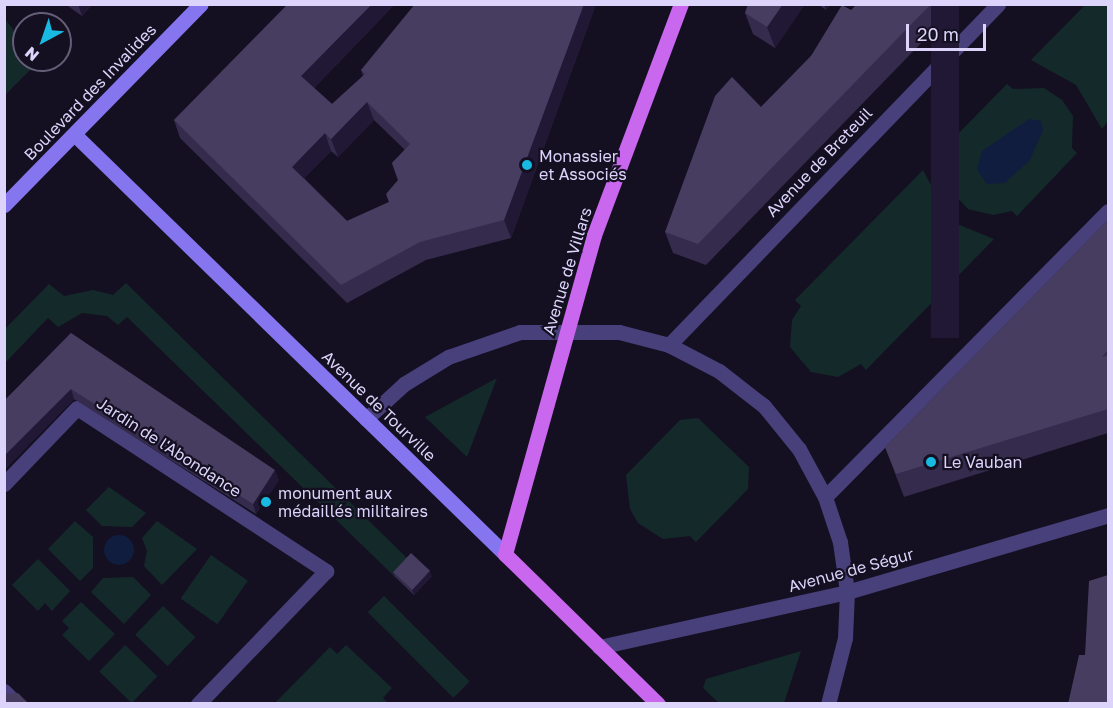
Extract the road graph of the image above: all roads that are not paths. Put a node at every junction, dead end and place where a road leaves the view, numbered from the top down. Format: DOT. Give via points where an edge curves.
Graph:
graph roads {
  1 [pos="201,4"];
  2 [pos="681,4"];
  3 [pos="998,4"];
  4 [pos="74,134"];
  5 [pos="4,205"];
  6 [pos="1108,211"];
  7 [pos="569,328"];
  8 [pos="669,345"];
  9 [pos="366,419"];
  10 [pos="4,484"];
  11 [pos="825,496"];
  12 [pos="1108,515"];
  13 [pos="505,554"];
  14 [pos="847,592"];
  15 [pos="599,647"];
  16 [pos="4,691"];
  17 [pos="17,704"];
  18 [pos="198,704"];
  19 [pos="658,704"];
  20 [pos="828,704"];
  1 -- 4 [label="main road, Boulevard des Invalides"];
  2 -- 7 [label="main road, Avenue de Villars" via="594,235"];
  3 -- 8 [label="street, Avenue de Breteuil"];
  4 -- 5 [label="main road, Boulevard des Invalides"];
  4 -- 9 [label="main road, Avenue de Tourville"];
  6 -- 11 [label="street"];
  7 -- 8 [label="street" via="619,332"];
  7 -- 9 [label="street" via="520,332 448,357 404,384"];
  7 -- 13 [label="main road, Avenue de Villars"];
  8 -- 11 [label="street" via="719,371 764,406 799,448"];
  9 -- 13 [label="main road, Avenue de Tourville"];
  10 -- 18 [label="street, Jardin de l'Abondance" via="77,408 326,571"];
  11 -- 14 [label="street" via="840,542"];
  12 -- 14 [label="street, Avenue de Ségur"];
  13 -- 15 [label="main road, Avenue de Tourville"];
  14 -- 15 [label="street, Avenue de Ségur"];
  14 -- 20 [label="street" via="845,638"];
  15 -- 19 [label="main road, Avenue de Tourville"];
  16 -- 17 [label="street"];
}
